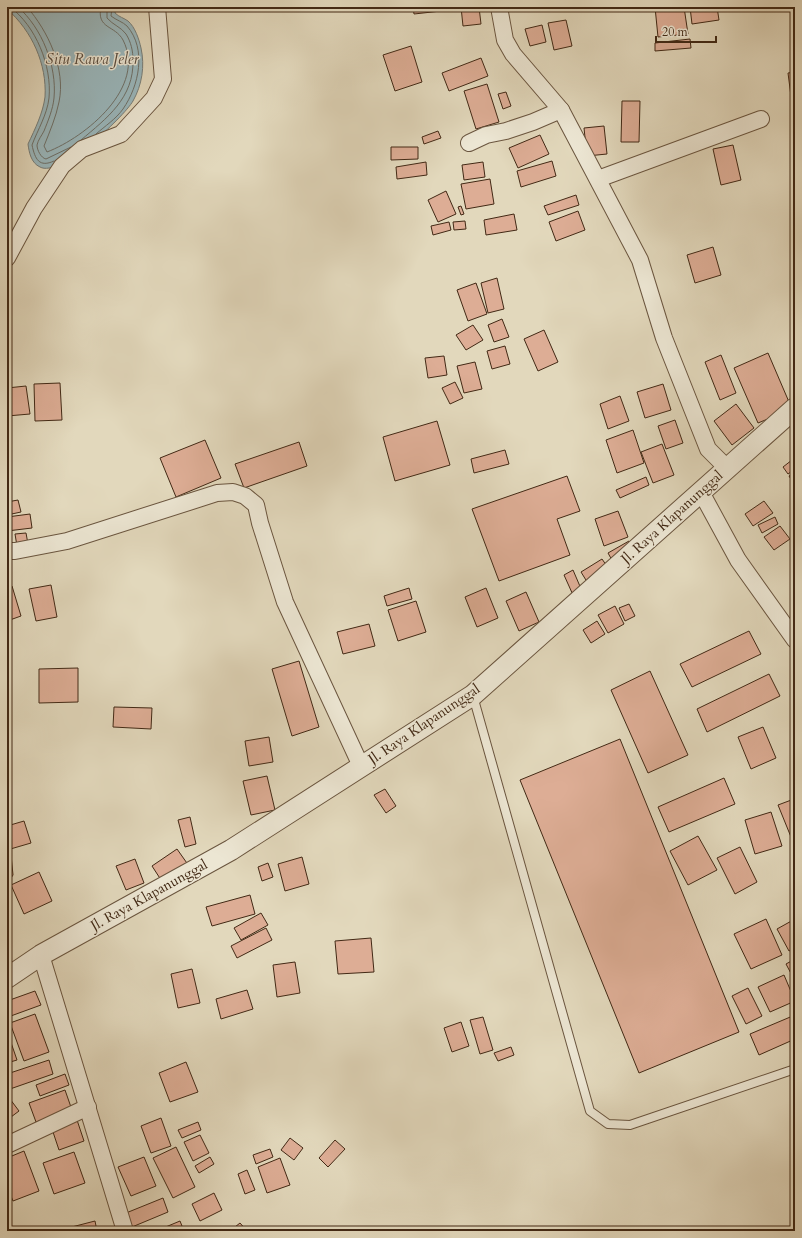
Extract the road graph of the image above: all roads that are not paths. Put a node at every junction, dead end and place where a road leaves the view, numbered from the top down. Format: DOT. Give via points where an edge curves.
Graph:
graph roads {
  1 [pos="157,7"];
  2 [pos="499,7"];
  3 [pos="561,110"];
  4 [pos="761,119"];
  5 [pos="469,143"];
  6 [pos="598,179"];
  7 [pos="7,258"];
  8 [pos="795,408"];
  9 [pos="727,468"];
  10 [pos="701,492"];
  11 [pos="7,551"];
  12 [pos="795,640"];
  13 [pos="473,695"];
  14 [pos="361,766"];
  15 [pos="41,955"];
  16 [pos="7,978"];
  17 [pos="795,1069"];
  18 [pos="88,1107"];
  19 [pos="7,1145"];
  20 [pos="125,1231"];
  1 -- 7 [label="street" via="163,79 154,98 121,134 82,149 62,166 34,208"];
  2 -- 3 [label="street" via="505,40 513,54"];
  3 -- 5 [label="street"];
  3 -- 6 [label="street"];
  4 -- 6 [label="street"];
  6 -- 9 [label="street" via="640,260 664,338 708,450"];
  8 -- 9 [label="street, Jl. Raya Klapanunggal"];
  9 -- 10 [label="street, Jl. Raya Klapanunggal"];
  10 -- 12 [label="street" via="738,560"];
  10 -- 13 [label="street, Jl. Raya Klapanunggal"];
  11 -- 14 [label="street" via="67,542 217,493 233,492 245,496 256,505 285,602"];
  13 -- 14 [label="street, Jl. Raya Klapanunggal"];
  13 -- 17 [label="lane" via="590,1111 608,1124 630,1126"];
  14 -- 15 [label="street, Jl. Raya Klapanunggal" via="231,850"];
  15 -- 16 [label="street, Jl. Raya Klapanunggal"];
  15 -- 18 [label="street"];
  18 -- 19 [label="street"];
  18 -- 20 [label="street"];
}
